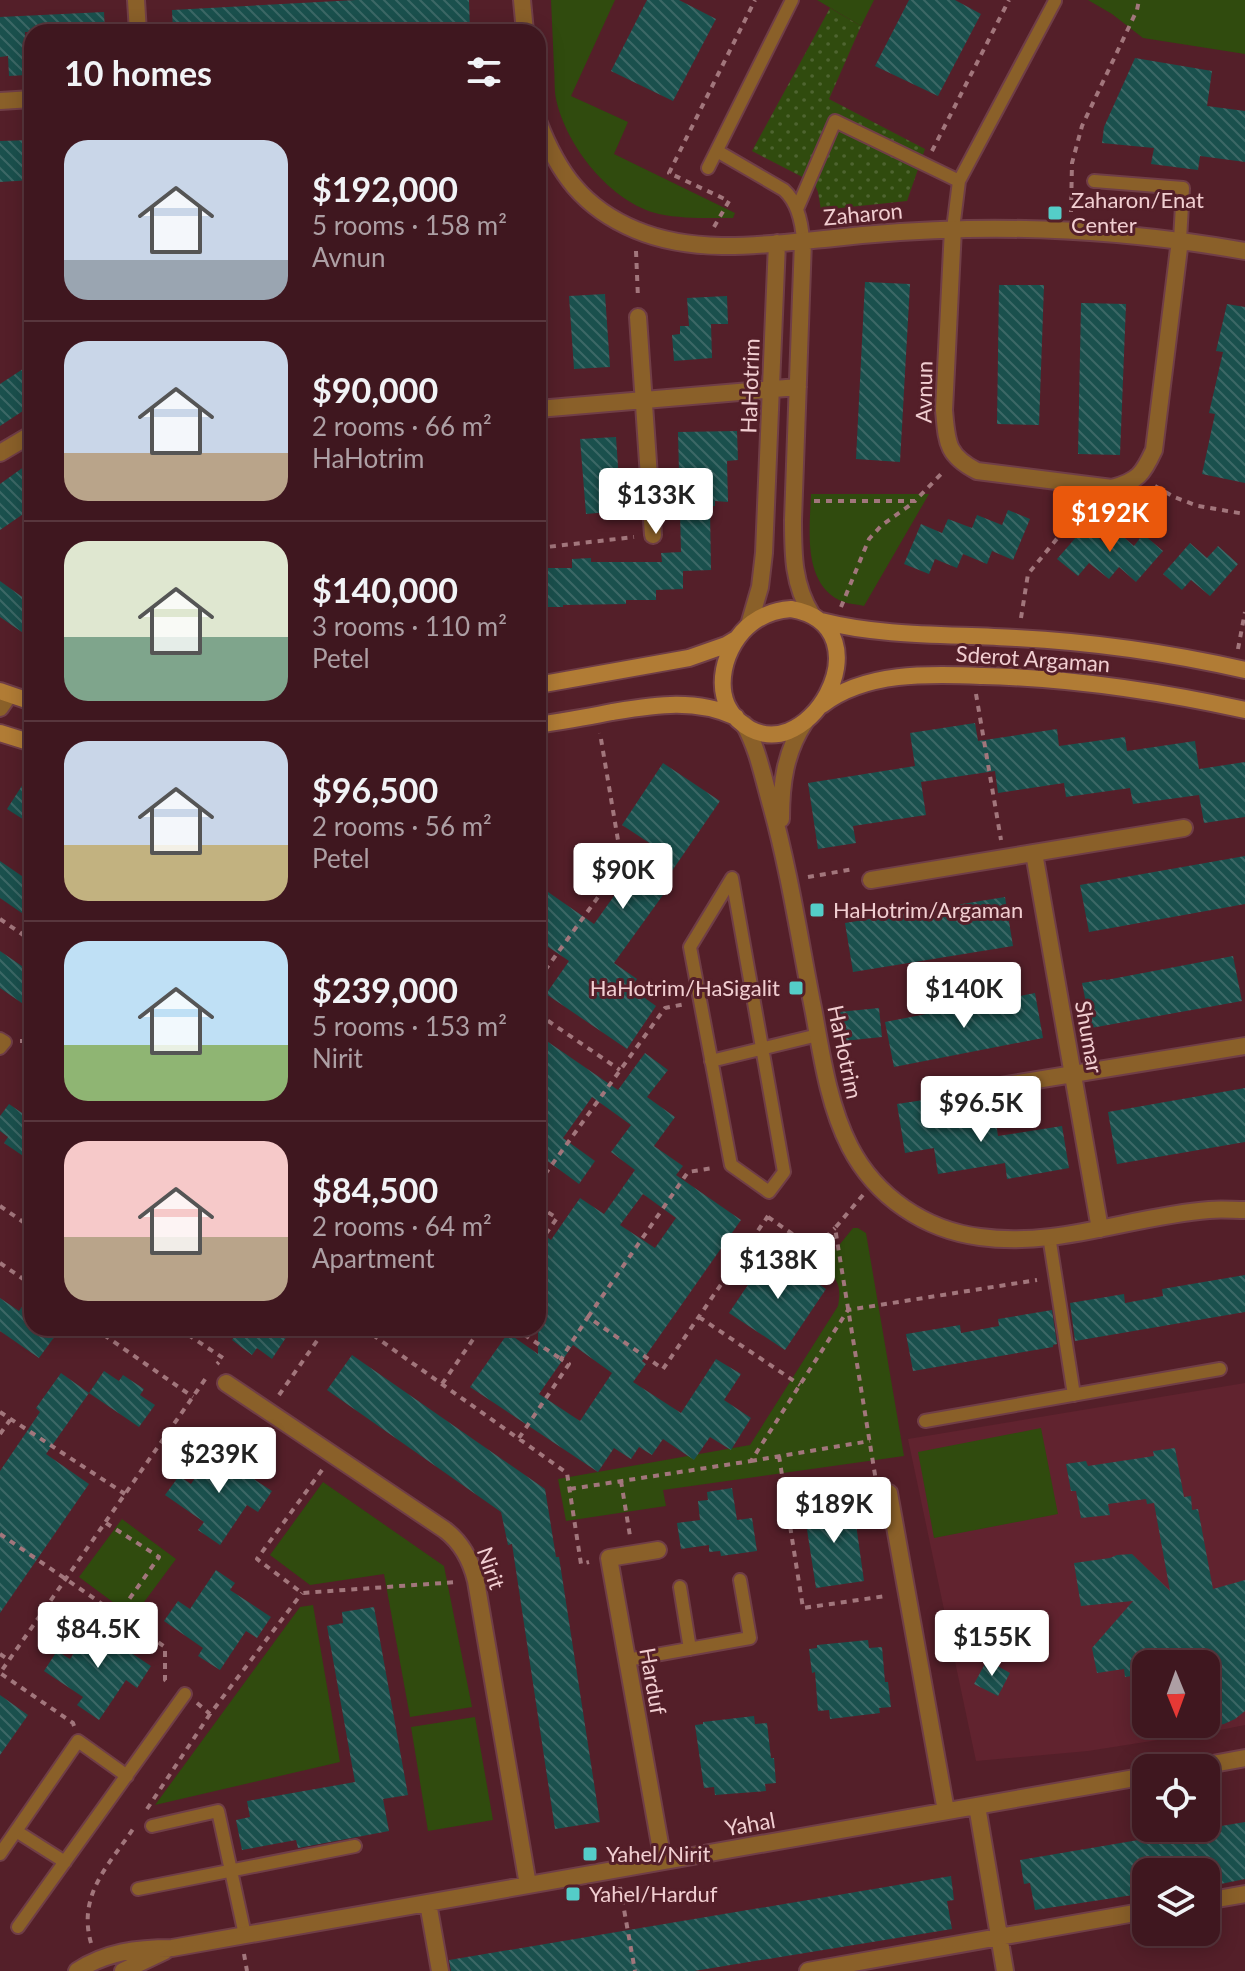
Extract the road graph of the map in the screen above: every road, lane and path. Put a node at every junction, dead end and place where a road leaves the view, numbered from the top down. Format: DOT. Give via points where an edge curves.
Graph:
graph roads {
  1 [pos="136,0"];
  2 [pos="522,0"];
  3 [pos="792,0"];
  4 [pos="1009,0"];
  5 [pos="1139,0"];
  6 [pos="1055,1"];
  7 [pos="138,24"];
  8 [pos="524,24"];
  9 [pos="24,100"];
  10 [pos="0,101"];
  11 [pos="546,142"];
  12 [pos="717,151"];
  13 [pos="926,164"];
  14 [pos="708,168"];
  15 [pos="959,181"];
  16 [pos="1094,181"];
  17 [pos="797,209"];
  18 [pos="635,229"];
  19 [pos="953,229"];
  20 [pos="1071,231"];
  21 [pos="1180,240"];
  22 [pos="803,241"];
  23 [pos="777,243"];
  24 [pos="1245,251"];
  25 [pos="638,317"];
  26 [pos="798,387"];
  27 [pos="771,389"];
  28 [pos="644,400"];
  29 [pos="546,408"];
  30 [pos="24,439"];
  31 [pos="0,453"];
  32 [pos="956,457"];
  33 [pos="1139,477"];
  34 [pos="1071,483"];
  35 [pos="794,501"];
  36 [pos="915,501"];
  37 [pos="1245,514"];
  38 [pos="653,535"];
  39 [pos="546,547"];
  40 [pos="1245,612"];
  41 [pos="823,620"];
  42 [pos="749,625"];
  43 [pos="737,638"];
  44 [pos="1018,638"];
  45 [pos="1240,669"];
  46 [pos="973,675"];
  47 [pos="546,684"];
  48 [pos="3,698"];
  49 [pos="24,701"];
  50 [pos="822,705"];
  51 [pos="1245,710"];
  52 [pos="597,715"];
  53 [pos="740,721"];
  54 [pos="805,722"];
  55 [pos="546,724"];
  56 [pos="0,733"];
  57 [pos="24,740"];
  58 [pos="1184,828"];
  59 [pos="782,844"];
  60 [pos="1034,853"];
  61 [pos="1004,858"];
  62 [pos="788,880"];
  63 [pos="871,880"];
  64 [pos="0,919"];
  65 [pos="24,931"];
  66 [pos="22,934"];
  67 [pos="546,969"];
  68 [pos="700,1001"];
  69 [pos="546,1019"];
  70 [pos="818,1035"];
  71 [pos="0,1039"];
  72 [pos="1245,1046"];
  73 [pos="0,1048"];
  74 [pos="762,1048"];
  75 [pos="711,1061"];
  76 [pos="620,1070"];
  77 [pos="1073,1073"];
  78 [pos="945,1095"];
  79 [pos="731,1165"];
  80 [pos="546,1173"];
  81 [pos="874,1183"];
  82 [pos="769,1192"];
  83 [pos="0,1206"];
  84 [pos="1245,1210"];
  85 [pos="546,1211"];
  86 [pos="768,1216"];
  87 [pos="24,1222"];
  88 [pos="835,1228"];
  89 [pos="1100,1229"];
  90 [pos="546,1234"];
  91 [pos="1049,1236"];
  92 [pos="0,1263"];
  93 [pos="1055,1277"];
  94 [pos="24,1280"];
  95 [pos="848,1310"];
  96 [pos="588,1317"];
  97 [pos="699,1317"];
  98 [pos="105,1336"];
  99 [pos="190,1336"];
  100 [pos="320,1336"];
  101 [pos="374,1336"];
  102 [pos="475,1336"];
  103 [pos="526,1336"];
  104 [pos="561,1359"];
  105 [pos="1220,1369"];
  106 [pos="226,1383"];
  107 [pos="442,1384"];
  108 [pos="800,1385"];
  109 [pos="1074,1395"];
  110 [pos="193,1397"];
  111 [pos="268,1411"];
  112 [pos="0,1412"];
  113 [pos="11,1419"];
  114 [pos="925,1421"];
  115 [pos="0,1434"];
  116 [pos="519,1438"];
  117 [pos="870,1441"];
  118 [pos="333,1455"];
  119 [pos="779,1456"];
  120 [pos="751,1461"];
  121 [pos="621,1481"];
  122 [pos="570,1489"];
  123 [pos="889,1493"];
  124 [pos="125,1494"];
  125 [pos="106,1522"];
  126 [pos="0,1534"];
  127 [pos="658,1550"];
  128 [pos="634,1554"];
  129 [pos="609,1558"];
  130 [pos="66,1579"];
  131 [pos="740,1580"];
  132 [pos="476,1581"];
  133 [pos="680,1587"];
  134 [pos="302,1593"];
  135 [pos="907,1593"];
  136 [pos="118,1615"];
  137 [pos="690,1649"];
  138 [pos="0,1655"];
  139 [pos="9,1660"];
  140 [pos="627,1660"];
  141 [pos="185,1694"];
  142 [pos="78,1741"];
  143 [pos="1245,1758"];
  144 [pos="1220,1763"];
  145 [pos="127,1776"];
  146 [pos="1132,1778"];
  147 [pos="977,1806"];
  148 [pos="946,1811"];
  149 [pos="152,1826"];
  150 [pos="16,1831"];
  151 [pos="355,1846"];
  152 [pos="0,1854"];
  153 [pos="663,1861"];
  154 [pos="65,1862"];
  155 [pos="617,1869"];
  156 [pos="231,1870"];
  157 [pos="528,1885"];
  158 [pos="138,1889"];
  159 [pos="1245,1894"];
  160 [pos="1220,1898"];
  161 [pos="428,1903"];
  162 [pos="1132,1913"];
  163 [pos="18,1927"];
  164 [pos="245,1935"];
  165 [pos="999,1937"];
  166 [pos="172,1948"];
  167 [pos="77,1971"];
  168 [pos="123,1971"];
  169 [pos="440,1971"];
  170 [pos="635,1971"];
  171 [pos="808,1971"];
  172 [pos="1005,1971"];
  1 -- 7 [label="street"];
  2 -- 8 [label="street"];
  3 -- 12 [label="lane"];
  4 -- 13 [label="path"];
  5 -- 20 [label="path" via="1077,142"];
  6 -- 15 [label="lane"];
  9 -- 10 [label="street"];
  11 -- 18 [label="street, Zaharon" via="572,185 601,211"];
  12 -- 14 [label="lane"];
  12 -- 17 [label="lane" via="784,190"];
  13 -- 15 [label="lane"];
  13 -- 17 [label="lane" via="835,121"];
  15 -- 19 [label="lane"];
  16 -- 21 [label="lane" via="1183,188"];
  17 -- 22 [label="lane"];
  18 -- 23 [label="street, Zaharon" via="680,242"];
  18 -- 25 [label="path"];
  19 -- 20 [label="street, Zaharon"];
  19 -- 22 [label="street, Zaharon"];
  19 -- 32 [label="street, Avnun" via="944,410"];
  20 -- 21 [label="street, Zaharon"];
  21 -- 24 [label="street, Zaharon"];
  21 -- 33 [label="street" via="1157,436"];
  22 -- 23 [label="street, Zaharon"];
  22 -- 26 [label="street"];
  23 -- 27 [label="street, HaHotrim"];
  25 -- 28 [label="street"];
  26 -- 27 [label="street"];
  26 -- 35 [label="street"];
  27 -- 28 [label="street"];
  27 -- 42 [label="street, HaHotrim" via="763,570"];
  28 -- 29 [label="street"];
  28 -- 38 [label="street"];
  30 -- 31 [label="street"];
  32 -- 34 [label="street" via="977,471"];
  32 -- 36 [label="path"];
  33 -- 34 [label="street" via="1112,488"];
  33 -- 37 [label="path" via="1198,506"];
  34 -- 44 [label="path" via="1069,524 1028,574"];
  35 -- 36 [label="path"];
  35 -- 41 [label="street" via="795,574 799,590"];
  36 -- 41 [label="path" via="869,539"];
  38 -- 39 [label="path"];
  40 -- 45 [label="path"];
  41 -- 42 [label="street" via="781,610"];
  41 -- 44 [label="street, Sderot Argaman" via="889,631"];
  41 -- 50 [label="street" via="837,662"];
  42 -- 43 [label="street"];
  43 -- 47 [label="street" via="689,658"];
  43 -- 53 [label="street" via="723,680 727,703"];
  44 -- 45 [label="street, Sderot Argaman" via="1137,650"];
  46 -- 50 [label="street, Sderot Argaman" via="874,681"];
  46 -- 51 [label="street, Sderot Argaman" via="1082,682"];
  46 -- 61 [label="path"];
  48 -- 49 [label="street"];
  50 -- 54 [label="street"];
  52 -- 53 [label="street" via="685,704 711,707"];
  52 -- 55 [label="street"];
  52 -- 67 [label="path" via="622,864"];
  53 -- 54 [label="street" via="768,734"];
  53 -- 59 [label="street, HaHotrim" via="757,754"];
  54 -- 59 [label="street, HaHotrim" via="785,767"];
  56 -- 57 [label="street"];
  58 -- 60 [label="street"];
  59 -- 62 [label="street, HaHotrim"];
  60 -- 61 [label="street"];
  60 -- 77 [label="street, Shumar"];
  61 -- 63 [label="street"];
  62 -- 63 [label="path" via="866,866"];
  62 -- 70 [label="street, HaHotrim"];
  64 -- 66 [label="path"];
  65 -- 66 [label="path"];
  68 -- 74 [label="lane" via="690,947 732,878"];
  68 -- 75 [label="lane"];
  68 -- 76 [label="path" via="665,1008"];
  69 -- 76 [label="path"];
  70 -- 74 [label="lane"];
  70 -- 81 [label="street, HaHotrim" via="834,1109 851,1149"];
  71 -- 73 [label="lane" via="5,1042"];
  72 -- 77 [label="street"];
  74 -- 75 [label="lane"];
  74 -- 82 [label="lane" via="784,1172"];
  75 -- 79 [label="lane"];
  76 -- 80 [label="path"];
  77 -- 78 [label="street"];
  77 -- 89 [label="street, Shumar"];
  79 -- 82 [label="lane"];
  79 -- 96 [label="path" via="688,1172"];
  81 -- 88 [label="path"];
  81 -- 91 [label="street, HaHotrim" via="903,1209 938,1227 980,1237"];
  82 -- 86 [label="path"];
  83 -- 87 [label="path"];
  84 -- 89 [label="street, HaHotrim" via="1211,1209"];
  85 -- 90 [label="path" via="557,1218"];
  86 -- 88 [label="path" via="814,1249"];
  86 -- 97 [label="path"];
  88 -- 95 [label="path"];
  89 -- 91 [label="street, HaHotrim"];
  91 -- 93 [label="lane"];
  92 -- 94 [label="path"];
  93 -- 95 [label="path"];
  93 -- 109 [label="lane"];
  95 -- 108 [label="path"];
  95 -- 117 [label="path"];
  96 -- 97 [label="path" via="663,1369"];
  96 -- 104 [label="path"];
  97 -- 108 [label="path"];
  98 -- 110 [label="path"];
  99 -- 110 [label="path" via="223,1358"];
  100 -- 111 [label="path"];
  101 -- 107 [label="path"];
  102 -- 107 [label="path"];
  103 -- 104 [label="path"];
  104 -- 116 [label="path" via="569,1364"];
  105 -- 109 [label="lane"];
  106 -- 111 [label="street, Nirit"];
  107 -- 116 [label="path"];
  108 -- 120 [label="path"];
  109 -- 114 [label="lane"];
  110 -- 124 [label="path"];
  111 -- 118 [label="street, Nirit"];
  112 -- 113 [label="path"];
  113 -- 115 [label="path"];
  113 -- 124 [label="path"];
  116 -- 122 [label="path" via="567,1473"];
  117 -- 119 [label="path"];
  117 -- 123 [label="path" via="876,1481"];
  118 -- 132 [label="street, Nirit" via="451,1535 466,1552"];
  118 -- 134 [label="path" via="257,1559"];
  119 -- 120 [label="path"];
  119 -- 135 [label="path" via="803,1608"];
  120 -- 121 [label="path"];
  121 -- 122 [label="path"];
  121 -- 128 [label="path"];
  122 -- 129 [label="path" via="581,1564"];
  123 -- 135 [label="street"];
  124 -- 125 [label="path"];
  125 -- 130 [label="path"];
  125 -- 136 [label="path" via="159,1557"];
  126 -- 130 [label="path"];
  127 -- 128 [label="street"];
  128 -- 129 [label="street"];
  129 -- 140 [label="street, Harduf"];
  130 -- 136 [label="path"];
  130 -- 139 [label="path"];
  131 -- 137 [label="lane" via="750,1638"];
  132 -- 134 [label="path"];
  132 -- 157 [label="street, Nirit"];
  133 -- 137 [label="lane"];
  134 -- 141 [label="path" via="210,1714"];
  135 -- 148 [label="street"];
  136 -- 141 [label="path" via="165,1647 165,1680"];
  137 -- 140 [label="lane"];
  138 -- 139 [label="path"];
  139 -- 142 [label="path" via="0,1673 73,1723"];
  140 -- 153 [label="street, Harduf"];
  141 -- 145 [label="lane"];
  142 -- 145 [label="lane"];
  142 -- 150 [label="lane"];
  143 -- 144 [label="street"];
  145 -- 154 [label="lane"];
  146 -- 147 [label="street, Yahal"];
  147 -- 148 [label="street, Yahal"];
  147 -- 165 [label="street"];
  148 -- 153 [label="street, Yahal"];
  149 -- 156 [label="lane" via="218,1811"];
  150 -- 152 [label="lane"];
  150 -- 154 [label="lane"];
  151 -- 156 [label="lane"];
  153 -- 155 [label="street, Yahal"];
  154 -- 163 [label="lane"];
  155 -- 157 [label="street, Yahal"];
  155 -- 170 [label="path"];
  156 -- 158 [label="lane"];
  156 -- 164 [label="lane"];
  157 -- 161 [label="street, Yahal"];
  159 -- 160 [label="street"];
  161 -- 164 [label="street, Yahal"];
  161 -- 169 [label="street"];
  162 -- 165 [label="street"];
  164 -- 166 [label="street, Yahal"];
  165 -- 171 [label="street"];
  165 -- 172 [label="street"];
  166 -- 167 [label="street, Yahal" via="120,1952"];
  166 -- 168 [label="street, Yahal"];
}
